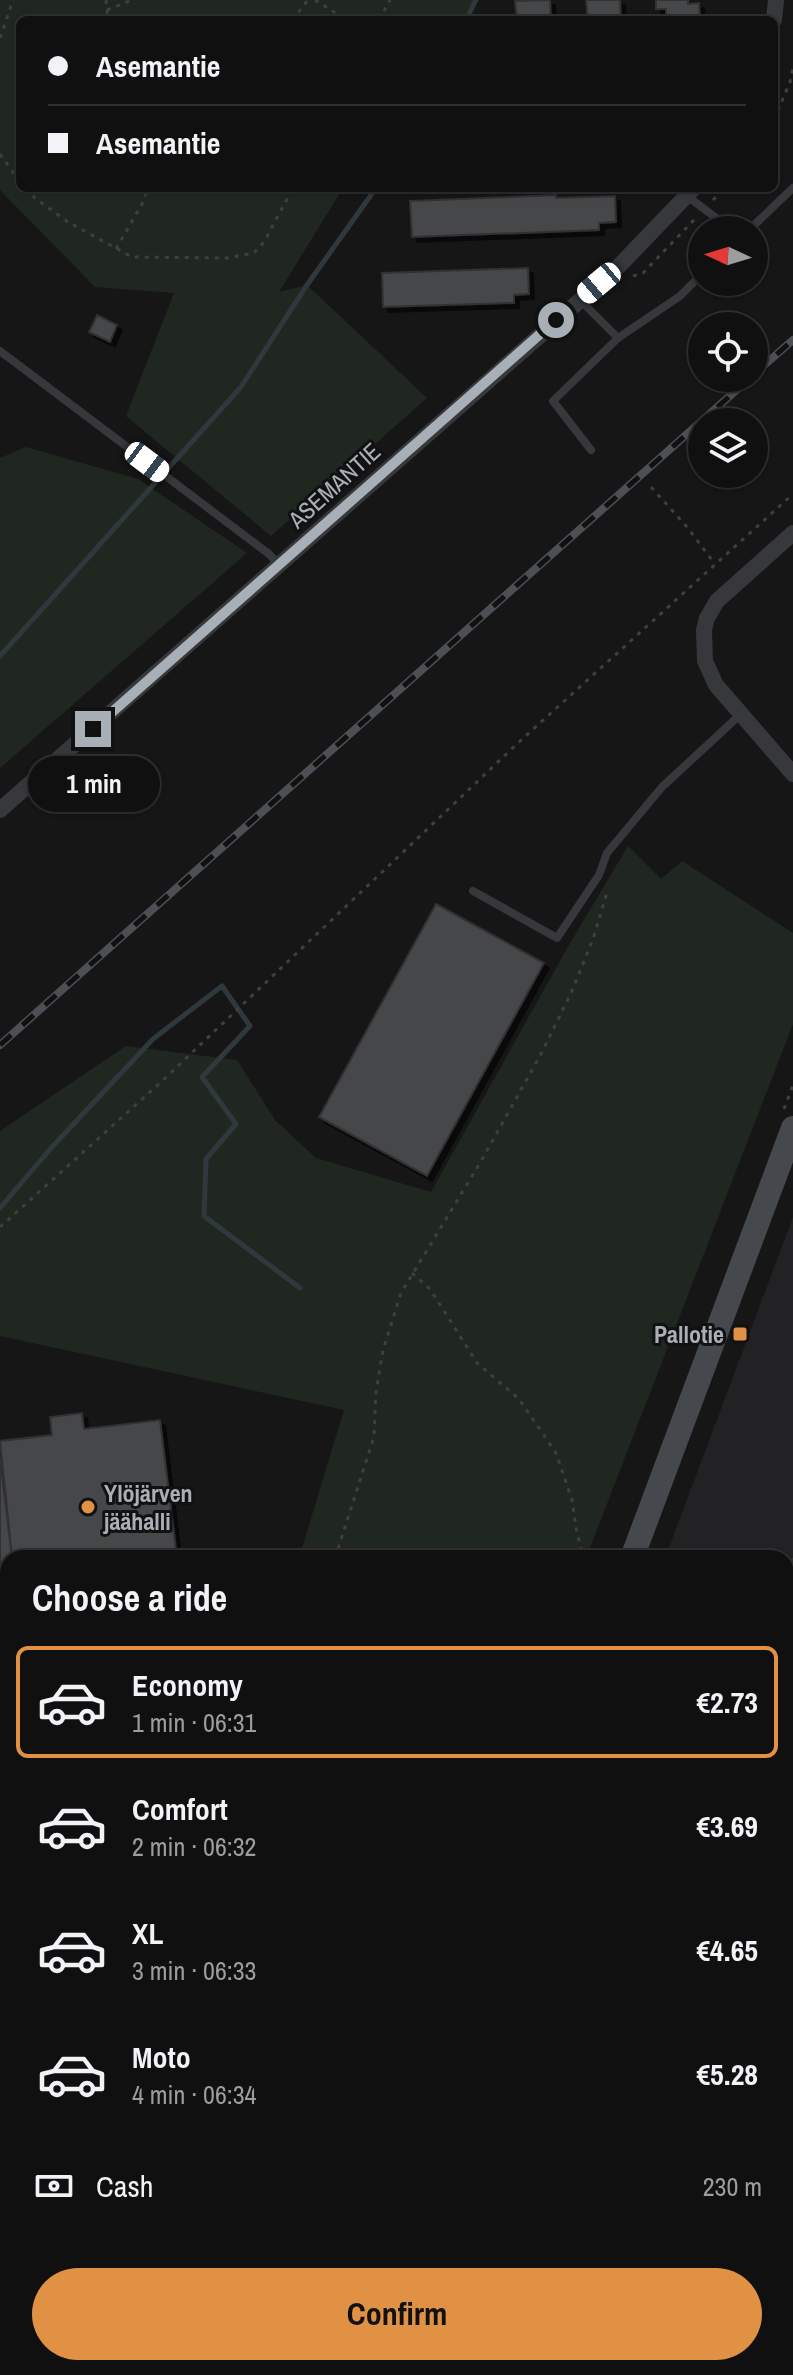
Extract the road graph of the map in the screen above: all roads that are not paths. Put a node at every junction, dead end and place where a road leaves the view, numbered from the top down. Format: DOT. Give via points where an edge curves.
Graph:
graph roads {
  1 [pos="793,188"];
  2 [pos="690,192"];
  3 [pos="717,216"];
  4 [pos="764,216"];
  5 [pos="688,288"];
  6 [pos="579,299"];
  7 [pos="618,338"];
  8 [pos="0,351"];
  9 [pos="591,450"];
  10 [pos="793,533"];
  11 [pos="280,566"];
  12 [pos="741,714"];
  13 [pos="793,774"];
  14 [pos="0,810"];
  15 [pos="473,891"];
  16 [pos="793,1128"];
  17 [pos="635,1550"];
  1 -- 4 [label="lane"];
  2 -- 3 [label="lane"];
  2 -- 6 [label="street, ASEMANTIE" via="618,267"];
  5 -- 7 [label="lane"];
  6 -- 7 [label="lane"];
  6 -- 11 [label="street, ASEMANTIE"];
  7 -- 9 [label="lane" via="553,401"];
  8 -- 11 [label="lane"];
  10 -- 12 [label="street" via="717,601 707,618 705,661 716,685"];
  11 -- 14 [label="street, ASEMANTIE"];
  12 -- 13 [label="street"];
  12 -- 15 [label="lane" via="662,787 607,853 599,875 557,938"];
  16 -- 17 [label="street"];
}
